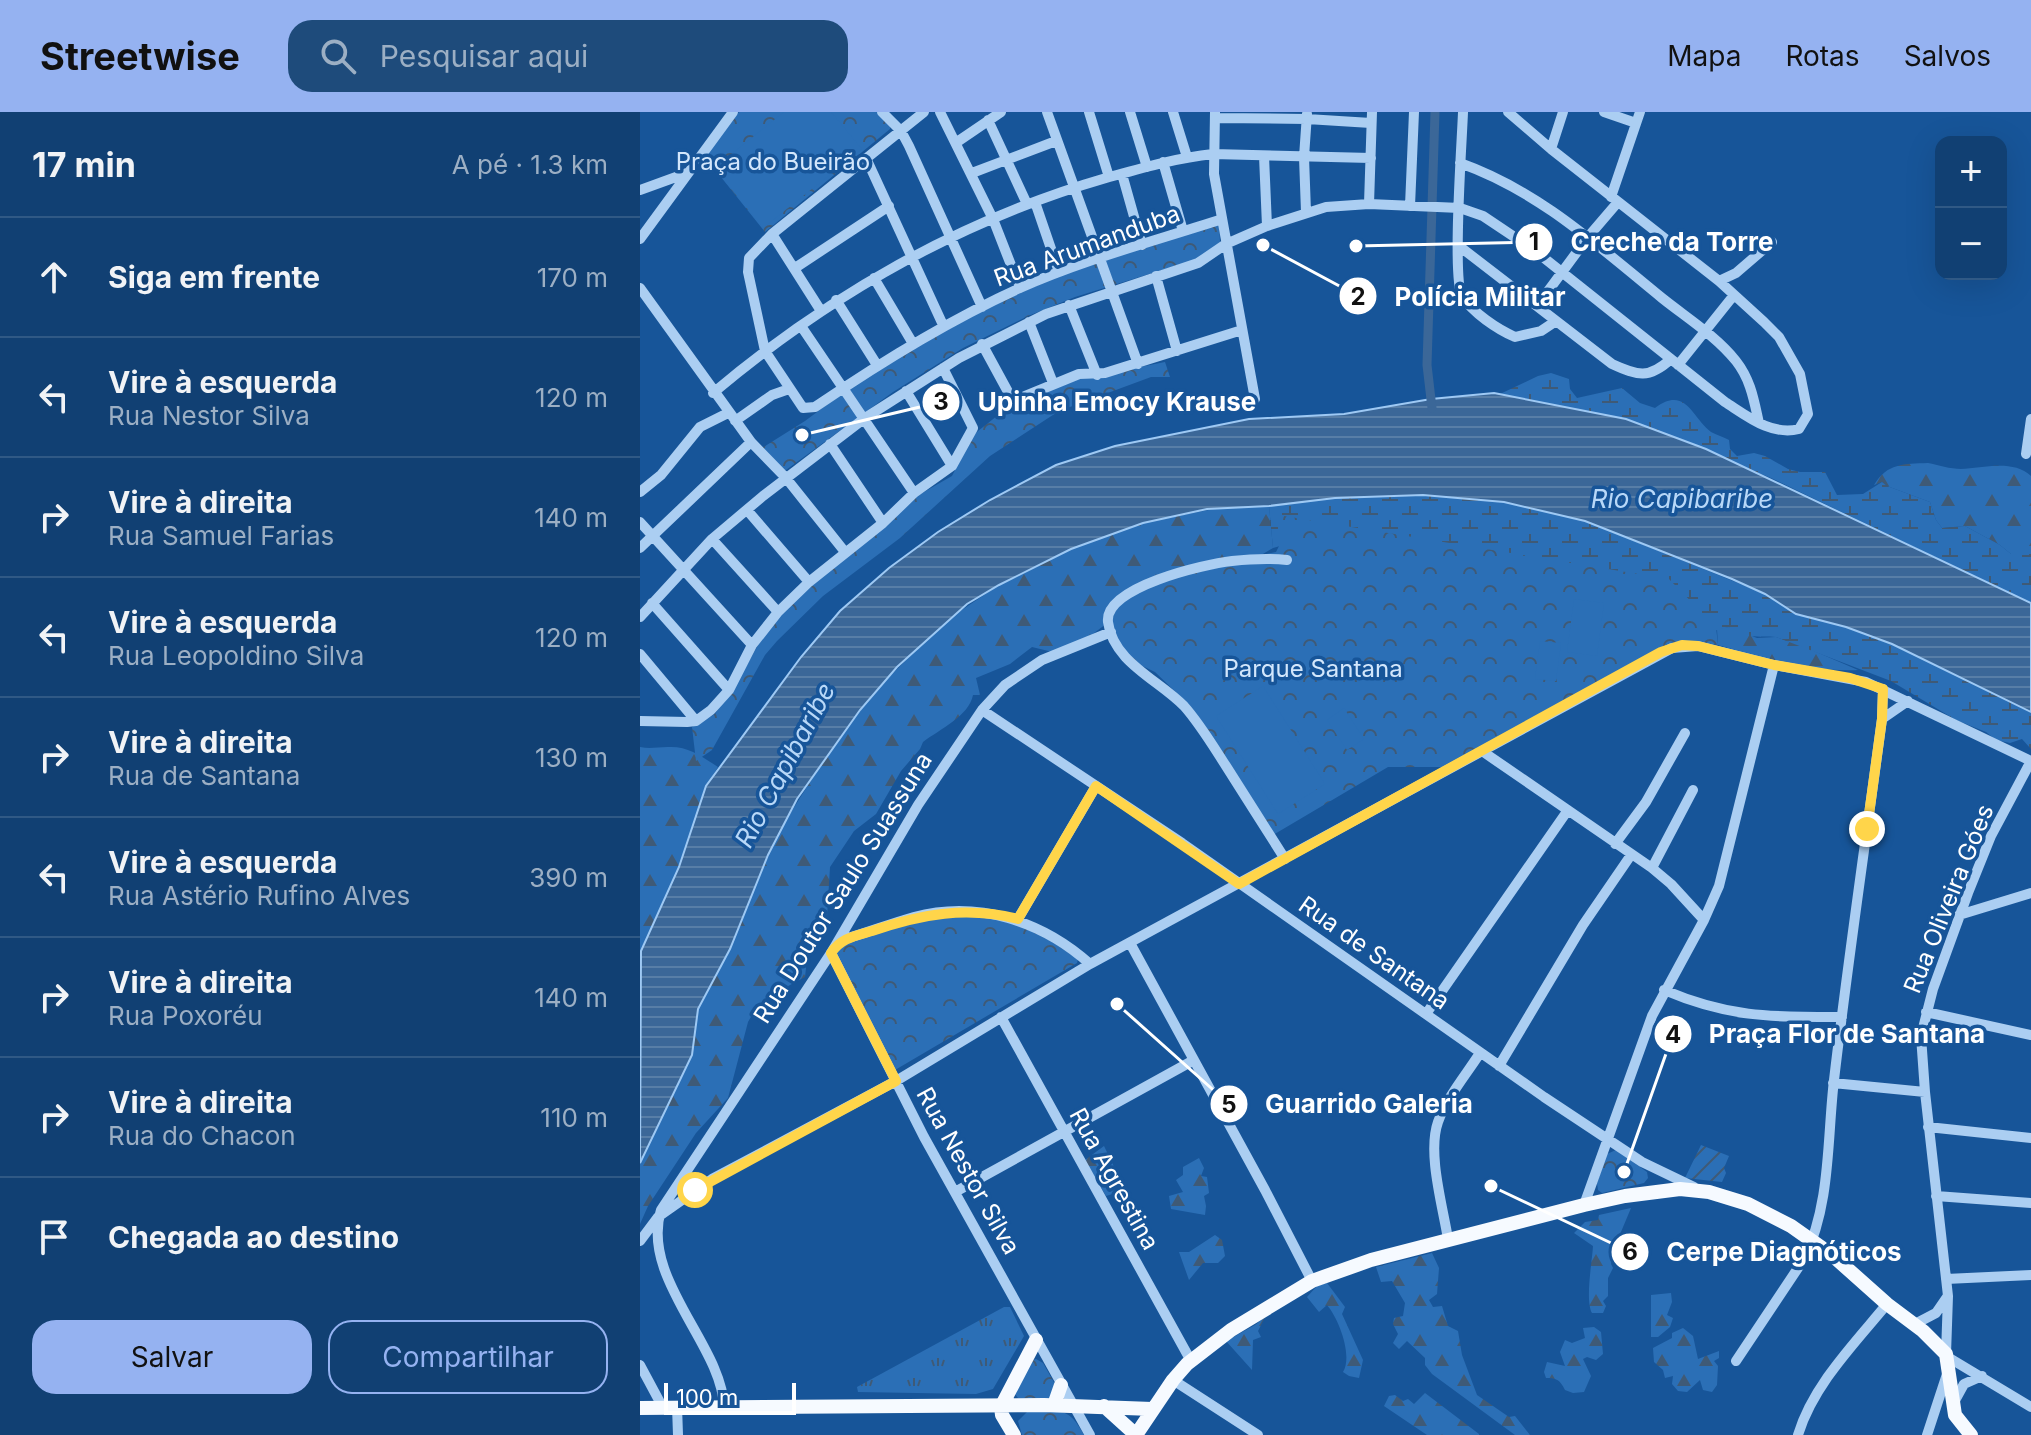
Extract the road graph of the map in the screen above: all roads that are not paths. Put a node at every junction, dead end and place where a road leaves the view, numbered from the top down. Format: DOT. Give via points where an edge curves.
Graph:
graph roads {
  1 [pos="733,112"];
  2 [pos="882,112"];
  3 [pos="924,112"];
  4 [pos="940,112"];
  5 [pos="1001,112"];
  6 [pos="1047,112"];
  7 [pos="1089,112"];
  8 [pos="1130,112"];
  9 [pos="1173,112"];
  10 [pos="1414,112"];
  11 [pos="1463,112"];
  12 [pos="1508,112"];
  13 [pos="1563,112"];
  14 [pos="1604,112"];
  15 [pos="1215,115"];
  16 [pos="1307,115"];
  17 [pos="1372,118"];
  18 [pos="1638,118"];
  19 [pos="988,120"];
  20 [pos="901,131"];
  21 [pos="1056,141"];
  22 [pos="957,142"];
  23 [pos="1551,149"];
  24 [pos="1213,154"];
  25 [pos="1264,156"];
  26 [pos="1006,157"];
  27 [pos="1187,157"];
  28 [pos="1304,157"];
  29 [pos="866,158"];
  30 [pos="1371,158"];
  31 [pos="1163,162"];
  32 [pos="1460,163"];
  33 [pos="1147,167"];
  34 [pos="687,173"];
  35 [pos="972,173"];
  36 [pos="1122,174"];
  37 [pos="1109,177"];
  38 [pos="1073,188"];
  39 [pos="640,190"];
  40 [pos="1615,200"];
  41 [pos="1031,203"];
  42 [pos="1369,204"];
  43 [pos="889,206"];
  44 [pos="1410,206"];
  45 [pos="1460,208"];
  46 [pos="1306,212"];
  47 [pos="993,219"];
  48 [pos="1222,219"];
  49 [pos="1267,226"];
  50 [pos="1183,231"];
  51 [pos="772,234"];
  52 [pos="952,237"];
  53 [pos="1588,237"];
  54 [pos="640,239"];
  55 [pos="1772,242"];
  56 [pos="1226,244"];
  57 [pos="1142,245"];
  58 [pos="1459,246"];
  59 [pos="912,256"];
  60 [pos="1099,259"];
  61 [pos="795,268"];
  62 [pos="1059,272"];
  63 [pos="1562,273"];
  64 [pos="1156,276"];
  65 [pos="874,278"];
  66 [pos="1719,281"];
  67 [pos="640,288"];
  68 [pos="1020,288"];
  69 [pos="1111,290"];
  70 [pos="1734,295"];
  71 [pos="836,300"];
  72 [pos="1069,305"];
  73 [pos="1537,306"];
  74 [pos="982,307"];
  75 [pos="821,311"];
  76 [pos="1556,321"];
  77 [pos="1029,322"];
  78 [pos="943,325"];
  79 [pos="801,326"];
  80 [pos="1242,330"];
  81 [pos="1704,331"];
  82 [pos="912,342"];
  83 [pos="982,344"];
  84 [pos="765,351"];
  85 [pos="1177,351"];
  86 [pos="1674,362"];
  87 [pos="1138,364"];
  88 [pos="877,365"];
  89 [pos="943,368"];
  90 [pos="1097,375"];
  91 [pos="1053,383"];
  92 [pos="844,387"];
  93 [pos="789,389"];
  94 [pos="906,391"];
  95 [pos="713,393"];
  96 [pos="1255,399"];
  97 [pos="731,417"];
  98 [pos="865,418"];
  99 [pos="2031,419"];
  100 [pos="1759,423"];
  101 [pos="751,442"];
  102 [pos="830,444"];
  103 [pos="2026,454"];
  104 [pos="952,466"];
  105 [pos="786,478"];
  106 [pos="640,492"];
  107 [pos="914,493"];
  108 [pos="747,510"];
  109 [pos="640,522"];
  110 [pos="883,523"];
  111 [pos="652,535"];
  112 [pos="712,539"];
  113 [pos="640,548"];
  114 [pos="845,552"];
  115 [pos="1287,560"];
  116 [pos="682,570"];
  117 [pos="809,582"];
  118 [pos="652,603"];
  119 [pos="778,612"];
  120 [pos="640,617"];
  121 [pos="1111,632"];
  122 [pos="752,645"];
  123 [pos="640,654"];
  124 [pos="1774,665"];
  125 [pos="1883,689"];
  126 [pos="729,690"];
  127 [pos="1908,701"];
  128 [pos="982,710"];
  129 [pos="1882,719"];
  130 [pos="640,721"];
  131 [pos="696,721"];
  132 [pos="1685,733"];
  133 [pos="1482,751"];
  134 [pos="2031,761"];
  135 [pos="1096,786"];
  136 [pos="1693,790"];
  137 [pos="1568,810"];
  138 [pos="1615,844"];
  139 [pos="1631,855"];
  140 [pos="1285,859"];
  141 [pos="1652,868"];
  142 [pos="1239,884"];
  143 [pos="2031,893"];
  144 [pos="1959,915"];
  145 [pos="1018,919"];
  146 [pos="1704,920"];
  147 [pos="838,941"];
  148 [pos="1130,943"];
  149 [pos="831,953"];
  150 [pos="1090,964"];
  151 [pos="1664,990"];
  152 [pos="1926,1012"];
  153 [pos="1426,1014"];
  154 [pos="1001,1017"];
  155 [pos="1842,1017"];
  156 [pos="2031,1035"];
  157 [pos="1480,1053"];
  158 [pos="1194,1060"];
  159 [pos="1499,1066"];
  160 [pos="896,1081"];
  161 [pos="1833,1083"];
  162 [pos="1925,1092"];
  163 [pos="1928,1127"];
  164 [pos="1066,1132"];
  165 [pos="1608,1138"];
  166 [pos="2031,1138"];
  167 [pos="955,1192"];
  168 [pos="1709,1192"];
  169 [pos="1936,1196"];
  170 [pos="2031,1203"];
  171 [pos="1584,1205"];
  172 [pos="658,1217"];
  173 [pos="1448,1239"];
  174 [pos="1813,1240"];
  175 [pos="640,1241"];
  176 [pos="2031,1275"];
  177 [pos="1946,1279"];
  178 [pos="1312,1281"];
  179 [pos="1948,1296"];
  180 [pos="1887,1304"];
  181 [pos="1915,1324"];
  182 [pos="1036,1340"];
  183 [pos="1947,1360"];
  184 [pos="1191,1361"];
  185 [pos="1736,1361"];
  186 [pos="640,1365"];
  187 [pos="1982,1376"];
  188 [pos="1173,1380"];
  189 [pos="1061,1385"];
  190 [pos="1054,1405"];
  191 [pos="1952,1405"];
  192 [pos="669,1406"];
  193 [pos="1023,1406"];
  194 [pos="1073,1406"];
  195 [pos="1104,1406"];
  196 [pos="1001,1407"];
  197 [pos="2031,1407"];
  198 [pos="640,1408"];
  199 [pos="724,1408"];
  200 [pos="1152,1409"];
  201 [pos="1012,1432"];
  202 [pos="678,1435"];
  203 [pos="1090,1435"];
  204 [pos="1136,1435"];
  205 [pos="1258,1435"];
  206 [pos="1798,1435"];
  207 [pos="1927,1435"];
  208 [pos="1971,1435"];
  1 -- 34 [label="street"];
  2 -- 20 [label="street"];
  3 -- 20 [label="street"];
  4 -- 22 [label="street"];
  5 -- 19 [label="street"];
  6 -- 21 [label="street"];
  7 -- 37 [label="street"];
  8 -- 33 [label="street"];
  9 -- 27 [label="street"];
  10 -- 44 [label="street"];
  11 -- 32 [label="street"];
  12 -- 23 [label="street"];
  13 -- 23 [label="street"];
  14 -- 18 [label="street"];
  15 -- 16 [label="street"];
  15 -- 24 [label="street"];
  16 -- 17 [label="street"];
  16 -- 28 [label="street"];
  17 -- 30 [label="street"];
  18 -- 40 [label="street"];
  19 -- 22 [label="street"];
  19 -- 26 [label="street"];
  20 -- 29 [label="street"];
  20 -- 52 [label="street"];
  21 -- 26 [label="street"];
  21 -- 38 [label="street"];
  22 -- 35 [label="street"];
  23 -- 40 [label="street"];
  24 -- 25 [label="street"];
  24 -- 27 [label="street"];
  24 -- 48 [label="street"];
  25 -- 28 [label="street"];
  25 -- 49 [label="street"];
  26 -- 35 [label="street"];
  26 -- 41 [label="street"];
  27 -- 31 [label="street"];
  28 -- 30 [label="street"];
  28 -- 46 [label="street"];
  29 -- 43 [label="street"];
  29 -- 51 [label="street"];
  30 -- 42 [label="street"];
  31 -- 33 [label="street"];
  31 -- 50 [label="street"];
  32 -- 45 [label="street"];
  32 -- 53 [label="street" via="1521,190"];
  33 -- 36 [label="street"];
  34 -- 39 [label="street"];
  34 -- 54 [label="street"];
  35 -- 47 [label="street"];
  36 -- 37 [label="street"];
  36 -- 57 [label="street"];
  37 -- 38 [label="street"];
  38 -- 41 [label="street"];
  38 -- 60 [label="street"];
  40 -- 53 [label="street"];
  40 -- 66 [label="street"];
  41 -- 47 [label="street"];
  41 -- 62 [label="street"];
  42 -- 44 [label="street"];
  42 -- 46 [label="street"];
  43 -- 59 [label="street"];
  43 -- 61 [label="street"];
  44 -- 45 [label="street"];
  45 -- 58 [label="street"];
  45 -- 63 [label="street" via="1495,222"];
  46 -- 49 [label="street"];
  47 -- 52 [label="street"];
  47 -- 68 [label="street"];
  48 -- 50 [label="street, Rua Arumanduba"];
  48 -- 56 [label="street"];
  49 -- 56 [label="street"];
  50 -- 57 [label="street, Rua Arumanduba"];
  51 -- 61 [label="street"];
  51 -- 84 [label="street" via="748,263"];
  52 -- 59 [label="street"];
  52 -- 74 [label="street"];
  53 -- 63 [label="street"];
  53 -- 81 [label="street"];
  55 -- 66 [label="street"];
  56 -- 64 [label="street" via="1207,259"];
  56 -- 80 [label="street"];
  57 -- 60 [label="street, Rua Arumanduba"];
  58 -- 73 [label="street"];
  58 -- 76 [label="street" via="1460,294 1484,317 1515,337"];
  59 -- 65 [label="street"];
  59 -- 78 [label="street"];
  60 -- 62 [label="street, Rua Arumanduba"];
  60 -- 69 [label="street"];
  61 -- 75 [label="street"];
  62 -- 68 [label="street, Rua Arumanduba"];
  63 -- 73 [label="street"];
  63 -- 86 [label="street"];
  64 -- 69 [label="street"];
  64 -- 85 [label="street"];
  65 -- 71 [label="street"];
  65 -- 82 [label="street"];
  66 -- 70 [label="street"];
  67 -- 95 [label="street"];
  68 -- 74 [label="street, Rua Arumanduba"];
  69 -- 72 [label="street"];
  69 -- 87 [label="street"];
  70 -- 81 [label="street"];
  70 -- 100 [label="street" via="1779,337 1806,396 1808,414 1799,429 1781,431"];
  71 -- 75 [label="street"];
  71 -- 88 [label="street"];
  72 -- 77 [label="street"];
  72 -- 90 [label="street"];
  73 -- 76 [label="street"];
  74 -- 78 [label="street, Rua Arumanduba"];
  75 -- 79 [label="street"];
  76 -- 86 [label="street" via="1612,364 1637,374"];
  77 -- 83 [label="street"];
  77 -- 91 [label="street"];
  78 -- 82 [label="street, Rua Arumanduba"];
  79 -- 84 [label="street"];
  79 -- 92 [label="street"];
  80 -- 85 [label="street"];
  80 -- 96 [label="street"];
  81 -- 86 [label="street"];
  81 -- 100 [label="street" via="1746,375"];
  82 -- 88 [label="street, Rua Arumanduba"];
  83 -- 89 [label="street"];
  83 -- 91 [label="street" via="1013,401"];
  84 -- 93 [label="street"];
  84 -- 95 [label="street"];
  85 -- 87 [label="street"];
  86 -- 100 [label="street"];
  87 -- 90 [label="street"];
  88 -- 92 [label="street, Rua Arumanduba"];
  89 -- 94 [label="street"];
  89 -- 104 [label="street" via="973,428"];
  90 -- 91 [label="street" via="1079,374"];
  92 -- 93 [label="street, Rua Arumanduba" via="806,409"];
  92 -- 98 [label="street"];
  93 -- 97 [label="street"];
  94 -- 98 [label="street"];
  94 -- 104 [label="street"];
  95 -- 97 [label="street"];
  97 -- 101 [label="street"];
  97 -- 106 [label="street" via="700,427"];
  98 -- 102 [label="street"];
  98 -- 107 [label="street"];
  99 -- 103 [label="street"];
  101 -- 105 [label="street"];
  101 -- 111 [label="street"];
  102 -- 105 [label="street"];
  102 -- 110 [label="street"];
  104 -- 107 [label="street"];
  105 -- 108 [label="street"];
  105 -- 114 [label="street"];
  107 -- 110 [label="street"];
  108 -- 112 [label="street"];
  108 -- 117 [label="street"];
  109 -- 111 [label="street"];
  110 -- 114 [label="street"];
  111 -- 113 [label="street"];
  111 -- 116 [label="street"];
  112 -- 116 [label="street"];
  112 -- 119 [label="street"];
  114 -- 117 [label="street"];
  115 -- 121 [label="street" via="1209,565 1169,577 1117,600 1108,614"];
  116 -- 118 [label="street"];
  116 -- 122 [label="street"];
  117 -- 119 [label="street"];
  118 -- 120 [label="street"];
  118 -- 126 [label="street"];
  119 -- 122 [label="street"];
  121 -- 128 [label="street, Rua Doutor Saulo Suassuna" via="1042,660 1005,685"];
  121 -- 140 [label="street" via="1133,664 1194,718"];
  122 -- 126 [label="street"];
  123 -- 131 [label="street"];
  124 -- 125 [label="street"];
  124 -- 133 [label="street" via="1682,645"];
  124 -- 146 [label="street" via="1719,886"];
  125 -- 127 [label="street"];
  125 -- 129 [label="street"];
  126 -- 131 [label="street"];
  127 -- 129 [label="street"];
  127 -- 134 [label="street"];
  128 -- 135 [label="street, Rua de Santana"];
  128 -- 147 [label="street, Rua Doutor Saulo Suassuna" via="918,805"];
  129 -- 155 [label="street"];
  130 -- 131 [label="street"];
  132 -- 138 [label="street"];
  133 -- 137 [label="street"];
  133 -- 140 [label="street"];
  134 -- 144 [label="street, Rua Oliveira Góes" via="1991,836"];
  135 -- 142 [label="street, Rua de Santana"];
  135 -- 145 [label="street"];
  136 -- 141 [label="street"];
  137 -- 138 [label="street"];
  137 -- 153 [label="street"];
  138 -- 139 [label="street"];
  139 -- 141 [label="street"];
  139 -- 159 [label="street"];
  140 -- 142 [label="street"];
  141 -- 146 [label="street"];
  142 -- 148 [label="street"];
  142 -- 153 [label="street, Rua de Santana"];
  143 -- 144 [label="street"];
  144 -- 152 [label="street, Rua Oliveira Góes"];
  145 -- 147 [label="street" via="978,912 936,913"];
  145 -- 150 [label="street"];
  146 -- 151 [label="street"];
  147 -- 149 [label="street, Rua Doutor Saulo Suassuna"];
  148 -- 150 [label="street"];
  148 -- 158 [label="street"];
  149 -- 160 [label="street, Rua Nestor Silva"];
  149 -- 172 [label="street, Rua Doutor Saulo Suassuna"];
  150 -- 154 [label="street"];
  151 -- 155 [label="street" via="1734,1013"];
  151 -- 165 [label="street"];
  152 -- 156 [label="street"];
  152 -- 162 [label="street, Rua Oliveira Góes" via="1921,1036"];
  153 -- 157 [label="street, Rua de Santana"];
  154 -- 160 [label="street"];
  154 -- 164 [label="street, Rua Agrestina"];
  155 -- 161 [label="street"];
  157 -- 159 [label="street, Rua de Santana"];
  157 -- 173 [label="street" via="1437,1125 1436,1161"];
  158 -- 164 [label="street"];
  158 -- 178 [label="street"];
  159 -- 165 [label="street, Rua de Santana"];
  160 -- 167 [label="street, Rua Nestor Silva"];
  160 -- 172 [label="street" via="712,1179"];
  161 -- 162 [label="street"];
  161 -- 174 [label="street"];
  162 -- 163 [label="street, Rua Oliveira Góes"];
  163 -- 166 [label="street"];
  163 -- 169 [label="street, Rua Oliveira Góes"];
  164 -- 167 [label="street"];
  164 -- 184 [label="street, Rua Agrestina"];
  165 -- 168 [label="street, Rua de Santana" via="1661,1172"];
  165 -- 171 [label="street"];
  167 -- 182 [label="street, Rua Nestor Silva"];
  168 -- 171 [label="main road" via="1660,1190"];
  168 -- 174 [label="main road" via="1757,1208"];
  169 -- 170 [label="street"];
  169 -- 177 [label="street, Rua Oliveira Góes"];
  171 -- 173 [label="main road"];
  172 -- 175 [label="street"];
  172 -- 199 [label="street" via="660,1268 718,1380"];
  173 -- 178 [label="main road"];
  174 -- 180 [label="main road"];
  174 -- 185 [label="street"];
  176 -- 177 [label="street"];
  177 -- 179 [label="street, Rua Oliveira Góes"];
  178 -- 184 [label="main road"];
  179 -- 181 [label="street" via="1936,1313"];
  179 -- 183 [label="street, Rua Oliveira Góes"];
  180 -- 181 [label="main road"];
  180 -- 206 [label="street" via="1827,1379"];
  181 -- 183 [label="main road"];
  182 -- 189 [label="street, Rua Nestor Silva"];
  182 -- 196 [label="main road"];
  183 -- 187 [label="street"];
  183 -- 191 [label="main road"];
  183 -- 207 [label="street, Rua Oliveira Góes"];
  184 -- 188 [label="main road"];
  186 -- 192 [label="street"];
  187 -- 191 [label="street" via="1964,1384"];
  187 -- 197 [label="street"];
  188 -- 200 [label="main road"];
  188 -- 205 [label="street"];
  189 -- 190 [label="main road"];
  189 -- 194 [label="street, Rua Nestor Silva"];
  190 -- 193 [label="main road"];
  190 -- 194 [label="main road"];
  191 -- 208 [label="main road"];
  192 -- 198 [label="main road"];
  192 -- 199 [label="main road"];
  192 -- 202 [label="street"];
  193 -- 196 [label="main road"];
  193 -- 201 [label="main road" via="1013,1419"];
  194 -- 195 [label="main road"];
  194 -- 203 [label="street, Rua Nestor Silva"];
  195 -- 200 [label="main road"];
  195 -- 204 [label="main road"];
  196 -- 199 [label="main road"];
  196 -- 201 [label="main road"];
  200 -- 204 [label="main road"];
}
